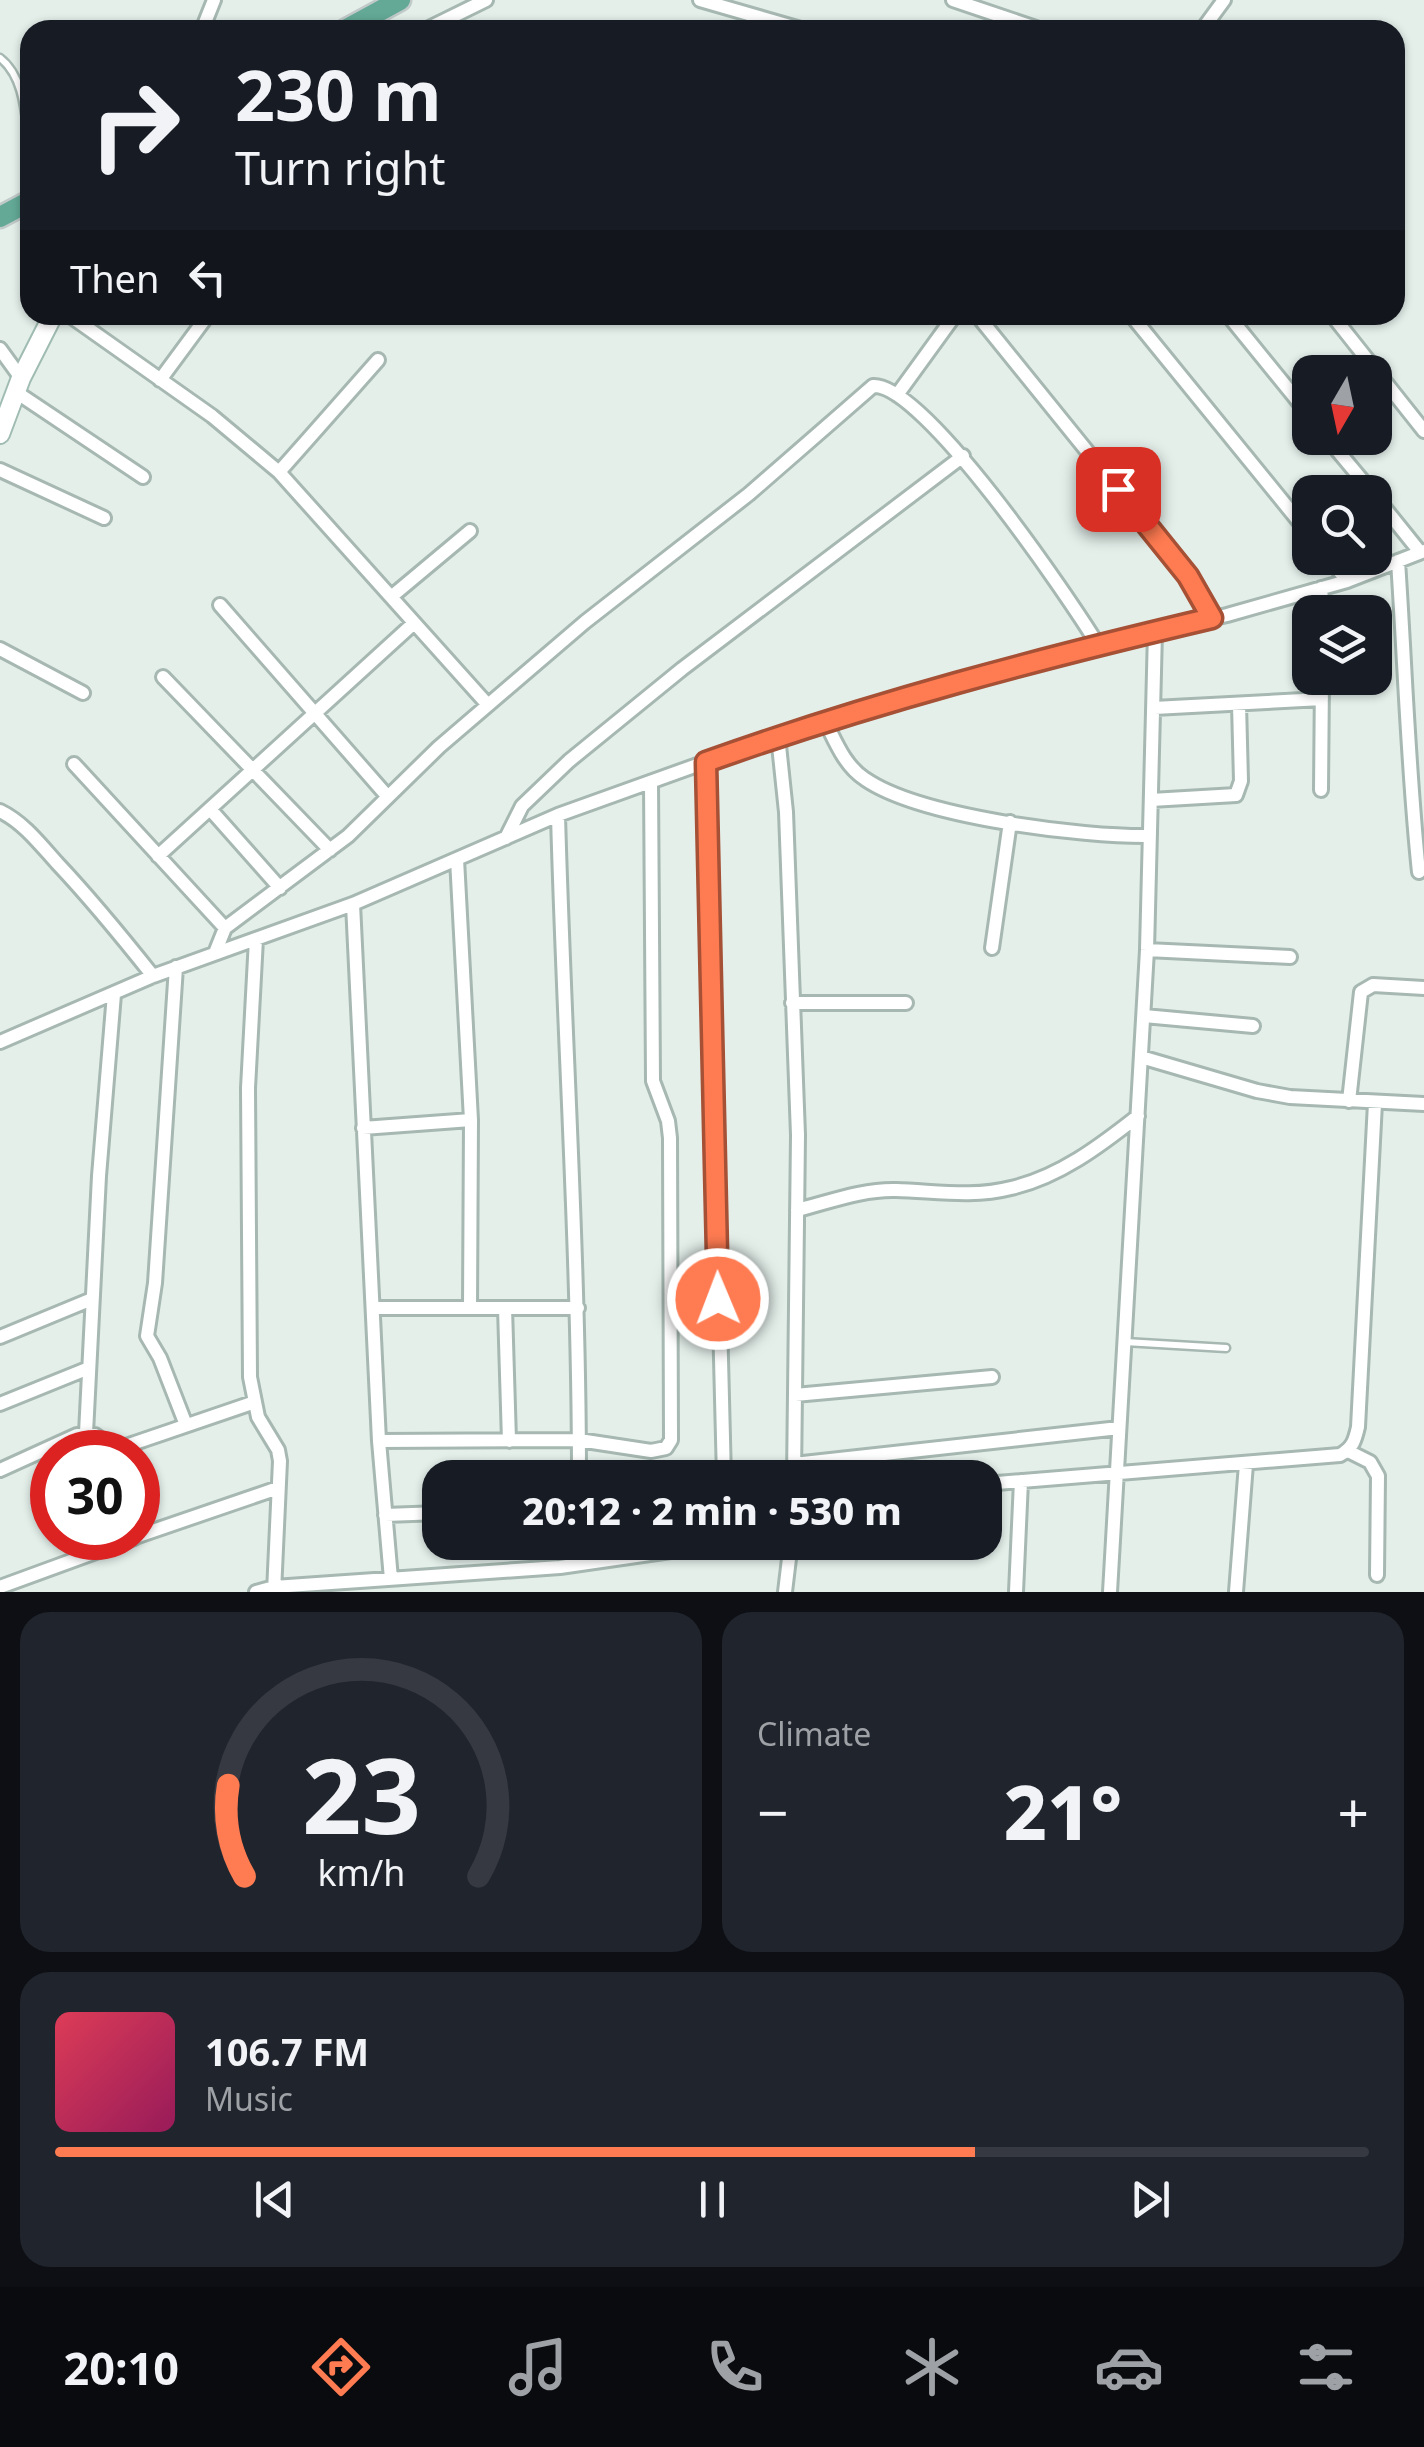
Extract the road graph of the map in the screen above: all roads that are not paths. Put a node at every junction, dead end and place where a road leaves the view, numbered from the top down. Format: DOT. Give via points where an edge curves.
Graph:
graph roads {
  1 [pos="400,0"];
  2 [pos="486,0"];
  3 [pos="700,0"];
  4 [pos="953,0"];
  5 [pos="363,20"];
  6 [pos="445,20"];
  7 [pos="769,20"];
  8 [pos="1012,20"];
  9 [pos="0,58"];
  10 [pos="20,99"];
  11 [pos="48,325"];
  12 [pos="83,325"];
  13 [pos="201,325"];
  14 [pos="948,325"];
  15 [pos="985,325"];
  16 [pos="1139,325"];
  17 [pos="1236,325"];
  18 [pos="1340,325"];
  19 [pos="0,349"];
  20 [pos="378,360"];
  21 [pos="160,380"];
  22 [pos="19,385"];
  23 [pos="896,394"];
  24 [pos="1292,394"];
  25 [pos="1424,431"];
  26 [pos="0,434"];
  27 [pos="1341,455"];
  28 [pos="963,456"];
  29 [pos="0,470"];
  30 [pos="279,472"];
  31 [pos="1357,475"];
  32 [pos="143,478"];
  33 [pos="1292,513"];
  34 [pos="1392,516"];
  35 [pos="104,518"];
  36 [pos="470,530"];
  37 [pos="1422,552"];
  38 [pos="1398,561"];
  39 [pos="1343,575"];
  40 [pos="1347,580"];
  41 [pos="1321,588"];
  42 [pos="1322,595"];
  43 [pos="390,597"];
  44 [pos="220,605"];
  45 [pos="1212,618"];
  46 [pos="414,623"];
  47 [pos="1155,632"];
  48 [pos="1098,645"];
  49 [pos="0,649"];
  50 [pos="163,678"];
  51 [pos="83,693"];
  52 [pos="1322,695"];
  53 [pos="1322,699"];
  54 [pos="1240,704"];
  55 [pos="488,705"];
  56 [pos="1154,708"];
  57 [pos="316,712"];
  58 [pos="826,723"];
  59 [pos="1407,730"];
  60 [pos="778,736"];
  61 [pos="1424,740"];
  62 [pos="706,762"];
  63 [pos="74,764"];
  64 [pos="253,770"];
  65 [pos="652,782"];
  66 [pos="1321,790"];
  67 [pos="388,797"];
  68 [pos="1152,800"];
  69 [pos="210,810"];
  70 [pos="0,811"];
  71 [pos="558,815"];
  72 [pos="1010,822"];
  73 [pos="1150,836"];
  74 [pos="506,838"];
  75 [pos="330,850"];
  76 [pos="158,856"];
  77 [pos="457,859"];
  78 [pos="1418,872"];
  79 [pos="280,888"];
  80 [pos="353,904"];
  81 [pos="224,928"];
  82 [pos="256,939"];
  83 [pos="992,948"];
  84 [pos="1147,950"];
  85 [pos="215,954"];
  86 [pos="1290,957"];
  87 [pos="176,967"];
  88 [pos="153,976"];
  89 [pos="1424,988"];
  90 [pos="114,994"];
  91 [pos="792,1002"];
  92 [pos="906,1002"];
  93 [pos="1144,1016"];
  94 [pos="1253,1026"];
  95 [pos="0,1042"];
  96 [pos="1142,1058"];
  97 [pos="1348,1101"];
  98 [pos="1375,1102"];
  99 [pos="1424,1104"];
  100 [pos="1138,1116"];
  101 [pos="470,1120"];
  102 [pos="364,1128"];
  103 [pos="798,1210"];
  104 [pos="92,1299"];
  105 [pos="373,1308"];
  106 [pos="470,1308"];
  107 [pos="505,1308"];
  108 [pos="578,1308"];
  109 [pos="0,1337"];
  110 [pos="1126,1342"];
  111 [pos="1226,1348"];
  112 [pos="89,1368"];
  113 [pos="992,1377"];
  114 [pos="794,1395"];
  115 [pos="255,1402"];
  116 [pos="0,1404"];
  117 [pos="186,1426"];
  118 [pos="1119,1428"];
  119 [pos="86,1430"];
  120 [pos="160,1435"];
  121 [pos="379,1440"];
  122 [pos="579,1440"];
  123 [pos="509,1441"];
  124 [pos="1348,1450"];
  125 [pos="30,1457"];
  126 [pos="579,1460"];
  127 [pos="724,1460"];
  128 [pos="794,1460"];
  129 [pos="877,1460"];
  130 [pos="1246,1464"];
  131 [pos="0,1470"];
  132 [pos="1116,1476"];
  133 [pos="1021,1481"];
  134 [pos="1002,1483"];
  135 [pos="278,1488"];
  136 [pos="422,1514"];
  137 [pos="386,1515"];
  138 [pos="160,1529"];
  139 [pos="72,1560"];
  140 [pos="609,1560"];
  141 [pos="789,1560"];
  142 [pos="1377,1575"];
  143 [pos="390,1580"];
  144 [pos="0,1586"];
  145 [pos="274,1589"];
  146 [pos="256,1592"];
  147 [pos="785,1592"];
  148 [pos="1016,1592"];
  149 [pos="1110,1592"];
  150 [pos="1236,1592"];
  1 -- 5 [label="main road"];
  2 -- 6 [label="street"];
  3 -- 7 [label="street"];
  4 -- 8 [label="street"];
  9 -- 10 [label="lane" via="16,78"];
  11 -- 22 [label="street"];
  12 -- 21 [label="street"];
  13 -- 21 [label="street"];
  14 -- 23 [label="street"];
  15 -- 45 [label="street" via="1188,576"];
  16 -- 33 [label="street"];
  17 -- 24 [label="street"];
  18 -- 25 [label="street"];
  19 -- 22 [label="street"];
  20 -- 30 [label="street"];
  21 -- 30 [label="street"];
  22 -- 26 [label="street"];
  22 -- 32 [label="street"];
  23 -- 28 [label="street"];
  23 -- 55 [label="street" via="882,386 867,391"];
  27 -- 31 [label="street"];
  28 -- 48 [label="street"];
  28 -- 74 [label="street" via="568,760 522,806"];
  29 -- 35 [label="street"];
  30 -- 43 [label="street"];
  34 -- 37 [label="street"];
  36 -- 43 [label="street"];
  37 -- 38 [label="street"];
  38 -- 40 [label="street"];
  38 -- 59 [label="street"];
  39 -- 40 [label="street"];
  40 -- 41 [label="street"];
  41 -- 42 [label="street"];
  41 -- 45 [label="street"];
  43 -- 46 [label="street"];
  44 -- 57 [label="street"];
  45 -- 47 [label="street"];
  46 -- 55 [label="street"];
  46 -- 57 [label="street"];
  47 -- 48 [label="street"];
  47 -- 56 [label="street"];
  48 -- 58 [label="street"];
  49 -- 51 [label="street"];
  50 -- 64 [label="street"];
  52 -- 53 [label="street"];
  53 -- 54 [label="street"];
  53 -- 66 [label="street"];
  54 -- 56 [label="street"];
  54 -- 68 [label="street" via="1236,795"];
  55 -- 67 [label="street"];
  56 -- 68 [label="street"];
  57 -- 64 [label="street"];
  57 -- 67 [label="street"];
  58 -- 60 [label="street"];
  58 -- 72 [label="street" via="843,758 883,790"];
  59 -- 61 [label="street"];
  59 -- 78 [label="street"];
  60 -- 62 [label="street"];
  60 -- 91 [label="street"];
  62 -- 65 [label="street"];
  62 -- 127 [label="street"];
  63 -- 76 [label="street"];
  64 -- 69 [label="street"];
  64 -- 75 [label="street"];
  65 -- 71 [label="street"];
  65 -- 122 [label="street" via="653,1081 670,1138 671,1440 659,1451"];
  67 -- 75 [label="street"];
  68 -- 73 [label="street"];
  69 -- 76 [label="street"];
  69 -- 79 [label="street"];
  70 -- 88 [label="street" via="18,821 101,910"];
  71 -- 74 [label="street"];
  71 -- 108 [label="street"];
  72 -- 73 [label="street" via="1081,835"];
  72 -- 83 [label="street"];
  73 -- 84 [label="street"];
  74 -- 77 [label="street"];
  75 -- 79 [label="street"];
  76 -- 81 [label="street"];
  77 -- 80 [label="street"];
  77 -- 101 [label="street"];
  79 -- 81 [label="street"];
  80 -- 82 [label="street"];
  80 -- 102 [label="street"];
  81 -- 85 [label="street"];
  82 -- 85 [label="street"];
  82 -- 115 [label="street" via="248,1088"];
  84 -- 86 [label="street"];
  84 -- 93 [label="street"];
  85 -- 87 [label="street"];
  87 -- 88 [label="street"];
  87 -- 117 [label="street" via="147,1336"];
  88 -- 90 [label="street"];
  89 -- 97 [label="street" via="1373,985 1361,992"];
  90 -- 95 [label="street"];
  90 -- 104 [label="street"];
  91 -- 92 [label="street"];
  91 -- 103 [label="street"];
  93 -- 94 [label="street"];
  93 -- 96 [label="street"];
  96 -- 97 [label="street" via="1257,1091"];
  96 -- 100 [label="street"];
  97 -- 98 [label="street"];
  98 -- 99 [label="street"];
  98 -- 124 [label="street" via="1358,1427"];
  100 -- 103 [label="street" via="1095,1150 1008,1189 872,1192"];
  100 -- 110 [label="street"];
  101 -- 102 [label="street"];
  101 -- 106 [label="street"];
  102 -- 105 [label="street"];
  103 -- 114 [label="street"];
  104 -- 109 [label="street"];
  104 -- 112 [label="street"];
  105 -- 106 [label="street"];
  105 -- 121 [label="street"];
  106 -- 107 [label="street"];
  107 -- 108 [label="street"];
  107 -- 123 [label="street"];
  108 -- 122 [label="street"];
  110 -- 111 [label="lane"];
  110 -- 118 [label="street"];
  112 -- 116 [label="street"];
  112 -- 119 [label="street"];
  113 -- 114 [label="street"];
  114 -- 128 [label="street"];
  115 -- 117 [label="street"];
  115 -- 135 [label="street" via="278,1450"];
  117 -- 120 [label="street"];
  118 -- 129 [label="street"];
  118 -- 132 [label="street"];
  121 -- 123 [label="street"];
  121 -- 137 [label="street"];
  122 -- 123 [label="street"];
  122 -- 126 [label="street"];
  124 -- 130 [label="street"];
  124 -- 142 [label="street" via="1370,1462 1378,1476"];
  125 -- 131 [label="street"];
  130 -- 132 [label="street"];
  130 -- 150 [label="street"];
  132 -- 133 [label="street"];
  132 -- 149 [label="street"];
  133 -- 134 [label="street"];
  133 -- 148 [label="street"];
  135 -- 138 [label="street"];
  135 -- 145 [label="street"];
  136 -- 137 [label="street"];
  137 -- 143 [label="street"];
  139 -- 144 [label="street"];
  140 -- 143 [label="street"];
  141 -- 147 [label="street"];
  143 -- 145 [label="street"];
  145 -- 146 [label="street"];
}
